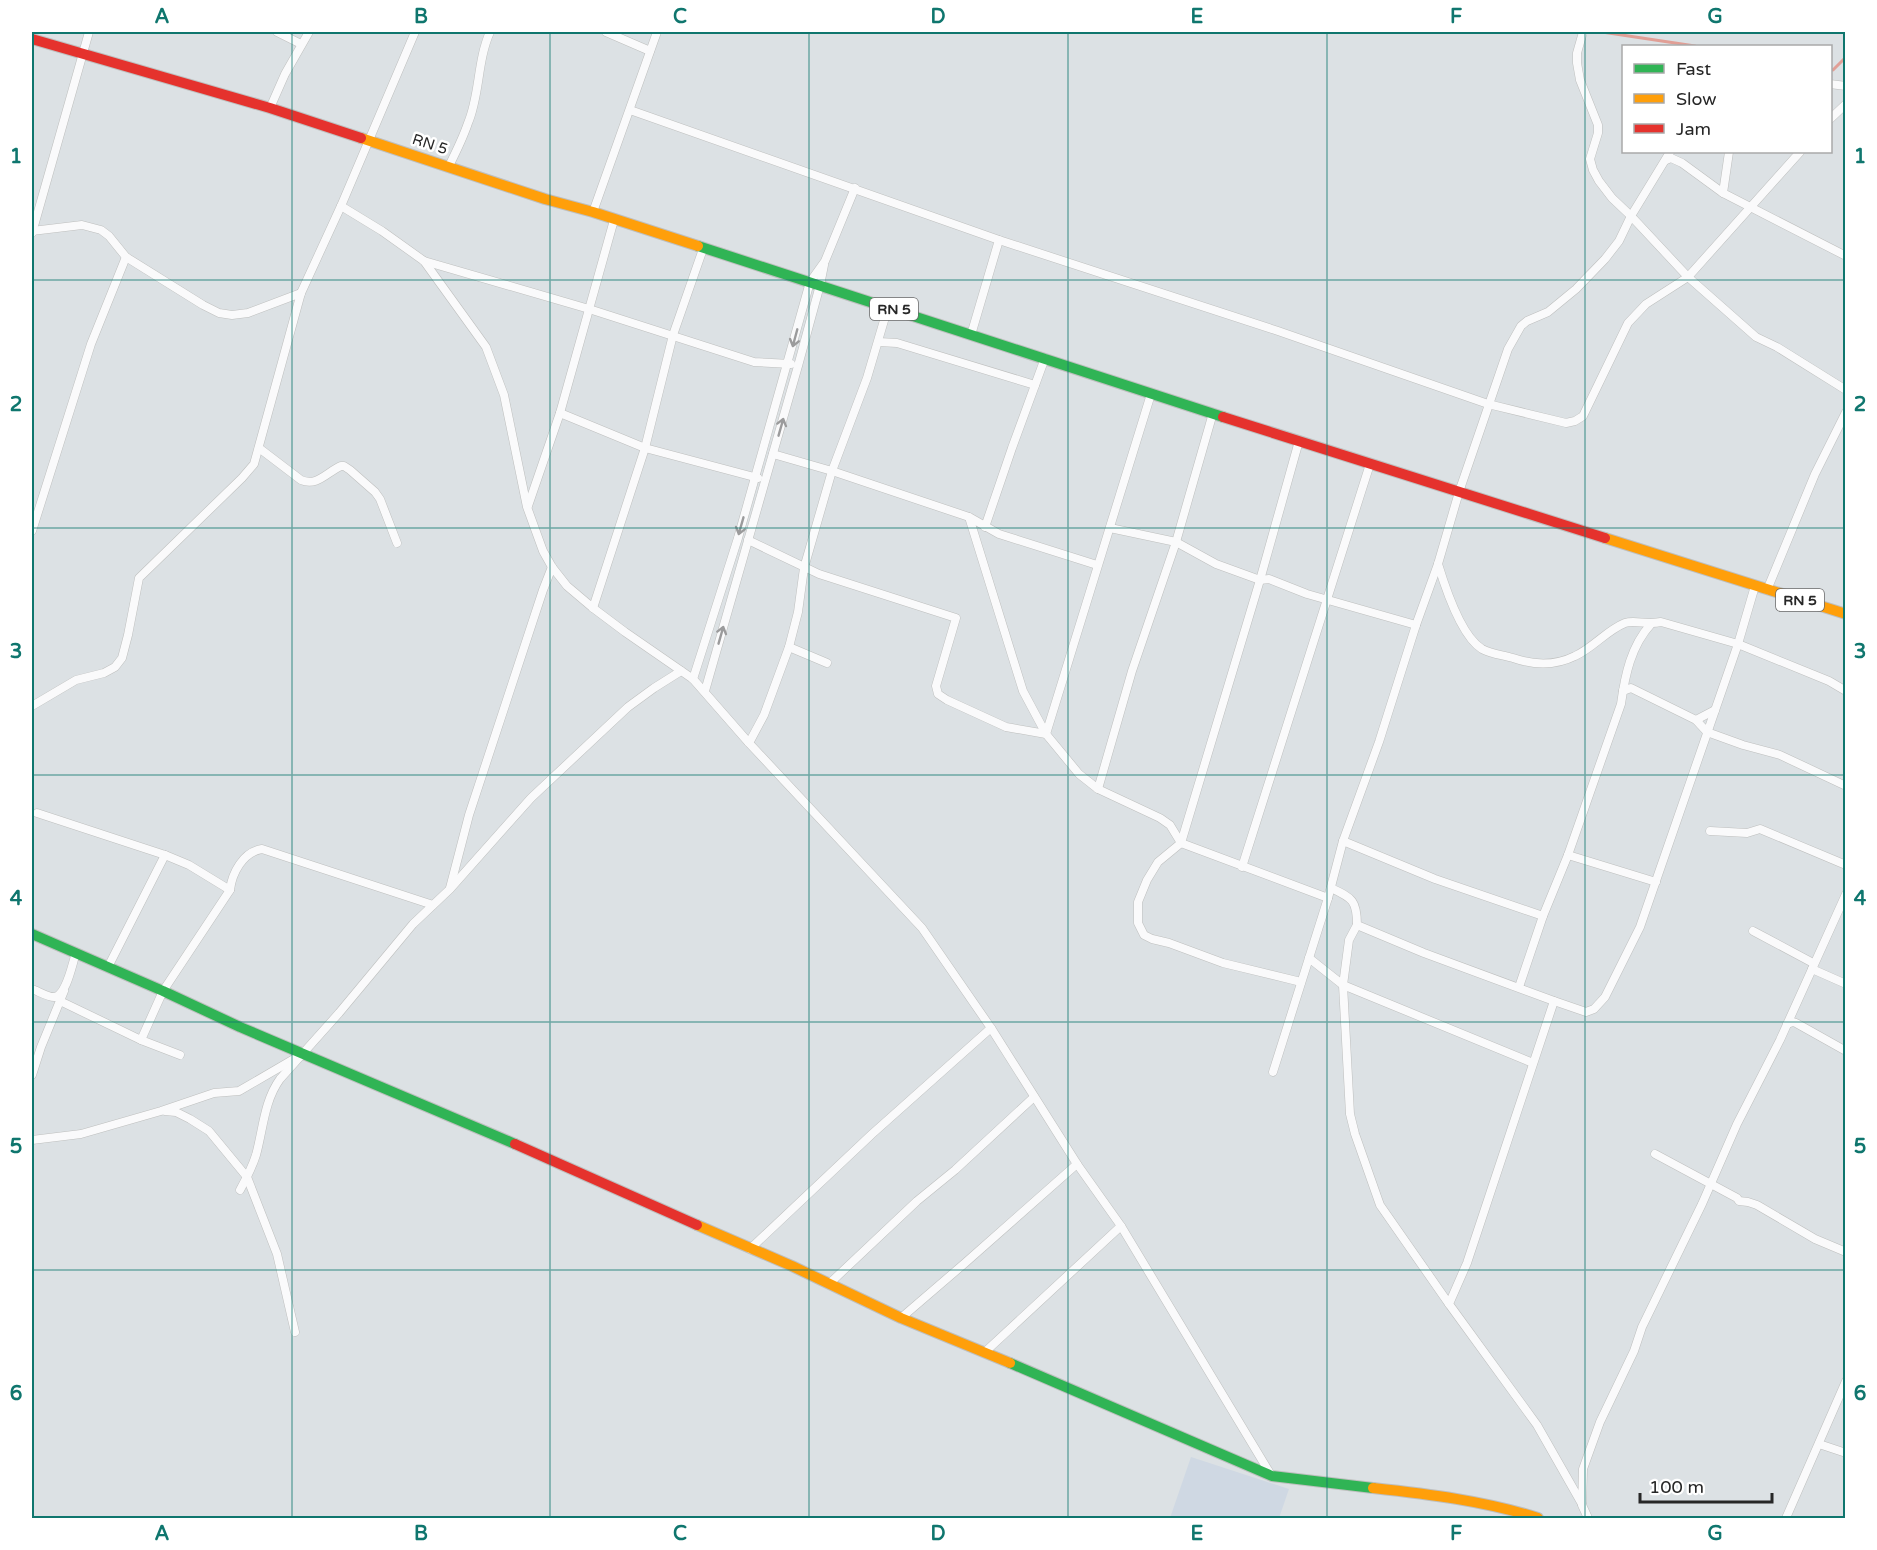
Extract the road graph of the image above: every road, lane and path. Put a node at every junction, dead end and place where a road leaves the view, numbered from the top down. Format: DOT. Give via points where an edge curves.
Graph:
graph roads {
  1 [pos="89,32"];
  2 [pos="277,32"];
  3 [pos="309,32"];
  4 [pos="415,32"];
  5 [pos="490,32"];
  6 [pos="606,32"];
  7 [pos="657,32"];
  8 [pos="1583,32"];
  9 [pos="32,39"];
  10 [pos="301,44"];
  11 [pos="650,51"];
  12 [pos="82,53"];
  13 [pos="1845,104"];
  14 [pos="270,108"];
  15 [pos="630,111"];
  16 [pos="1832,117"];
  17 [pos="369,140"];
  18 [pos="1670,153"];
  19 [pos="1729,153"];
  20 [pos="1799,153"];
  21 [pos="1666,160"];
  22 [pos="449,166"];
  23 [pos="855,188"];
  24 [pos="1723,193"];
  25 [pos="341,206"];
  26 [pos="1751,208"];
  27 [pos="593,212"];
  28 [pos="1631,216"];
  29 [pos="614,220"];
  30 [pos="32,231"];
  31 [pos="999,240"];
  32 [pos="703,249"];
  33 [pos="1845,256"];
  34 [pos="126,257"];
  35 [pos="424,261"];
  36 [pos="1688,278"];
  37 [pos="815,284"];
  38 [pos="301,293"];
  39 [pos="888,307"];
  40 [pos="589,309"];
  41 [pos="673,335"];
  42 [pos="971,335"];
  43 [pos="879,342"];
  44 [pos="1045,358"];
  45 [pos="788,363"];
  46 [pos="798,366"];
  47 [pos="1035,385"];
  48 [pos="1845,390"];
  49 [pos="1151,394"];
  50 [pos="1488,405"];
  51 [pos="1845,412"];
  52 [pos="560,413"];
  53 [pos="1213,413"];
  54 [pos="1299,441"];
  55 [pos="645,447"];
  56 [pos="259,448"];
  57 [pos="773,454"];
  58 [pos="1370,464"];
  59 [pos="832,471"];
  60 [pos="755,478"];
  61 [pos="765,478"];
  62 [pos="1459,492"];
  63 [pos="527,507"];
  64 [pos="969,517"];
  65 [pos="985,527"];
  66 [pos="1110,528"];
  67 [pos="32,531"];
  68 [pos="748,540"];
  69 [pos="1176,542"];
  70 [pos="397,543"];
  71 [pos="1438,564"];
  72 [pos="1097,565"];
  73 [pos="552,567"];
  74 [pos="804,568"];
  75 [pos="1260,580"];
  76 [pos="1755,586"];
  77 [pos="1767,590"];
  78 [pos="1326,600"];
  79 [pos="593,608"];
  80 [pos="1845,614"];
  81 [pos="1651,624"];
  82 [pos="1416,625"];
  83 [pos="1738,644"];
  84 [pos="789,647"];
  85 [pos="827,663"];
  86 [pos="681,671"];
  87 [pos="1625,678"];
  88 [pos="693,679"];
  89 [pos="1632,688"];
  90 [pos="705,691"];
  91 [pos="1623,691"];
  92 [pos="1845,691"];
  93 [pos="32,705"];
  94 [pos="1715,710"];
  95 [pos="1696,720"];
  96 [pos="1707,732"];
  97 [pos="1046,734"];
  98 [pos="749,743"];
  99 [pos="1845,786"];
  100 [pos="1098,789"];
  101 [pos="38,813"];
  102 [pos="1710,831"];
  103 [pos="1343,841"];
  104 [pos="1181,843"];
  105 [pos="165,855"];
  106 [pos="1568,855"];
  107 [pos="1845,865"];
  108 [pos="1242,867"];
  109 [pos="1656,882"];
  110 [pos="1331,888"];
  111 [pos="450,889"];
  112 [pos="230,890"];
  113 [pos="1845,894"];
  114 [pos="1328,898"];
  115 [pos="434,905"];
  116 [pos="1543,916"];
  117 [pos="1357,925"];
  118 [pos="1753,931"];
  119 [pos="32,934"];
  120 [pos="76,953"];
  121 [pos="1309,958"];
  122 [pos="1813,966"];
  123 [pos="108,967"];
  124 [pos="1301,982"];
  125 [pos="1845,984"];
  126 [pos="1343,985"];
  127 [pos="1519,987"];
  128 [pos="32,989"];
  129 [pos="64,991"];
  130 [pos="163,991"];
  131 [pos="1554,1000"];
  132 [pos="60,1001"];
  133 [pos="1787,1024"];
  134 [pos="991,1028"];
  135 [pos="141,1040"];
  136 [pos="32,1043"];
  137 [pos="41,1047"];
  138 [pos="1845,1051"];
  139 [pos="180,1055"];
  140 [pos="301,1055"];
  141 [pos="1533,1063"];
  142 [pos="1273,1072"];
  143 [pos="32,1075"];
  144 [pos="1034,1097"];
  145 [pos="160,1111"];
  146 [pos="32,1140"];
  147 [pos="1655,1155"];
  148 [pos="1077,1164"];
  149 [pos="248,1177"];
  150 [pos="1711,1184"];
  151 [pos="240,1190"];
  152 [pos="1121,1226"];
  153 [pos="750,1249"];
  154 [pos="1845,1252"];
  155 [pos="830,1283"];
  156 [pos="1449,1304"];
  157 [pos="901,1318"];
  158 [pos="295,1332"];
  159 [pos="985,1352"];
  160 [pos="1845,1381"];
  161 [pos="1819,1444"];
  162 [pos="1845,1454"];
  163 [pos="1272,1476"];
  164 [pos="1582,1505"];
  165 [pos="1538,1518"];
  166 [pos="1588,1518"];
  167 [pos="1786,1518"];
  1 -- 12 [label="street"];
  2 -- 10 [label="street"];
  3 -- 10 [label="street"];
  4 -- 17 [label="street"];
  5 -- 22 [label="street" via="468,123"];
  6 -- 11 [label="street"];
  7 -- 11 [label="street"];
  8 -- 28 [label="street" via="1577,63 1598,125 1590,159 1612,198"];
  9 -- 12 [label="main road, RN 5 / RN 5"];
  10 -- 14 [label="street"];
  11 -- 15 [label="street"];
  12 -- 14 [label="main road, RN 5 / RN 5"];
  12 -- 30 [label="street"];
  13 -- 16 [label="street"];
  14 -- 17 [label="main road, RN 5 / RN 5"];
  15 -- 23 [label="street"];
  15 -- 27 [label="street"];
  17 -- 22 [label="main road, RN 5 / RN 5"];
  17 -- 25 [label="street"];
  18 -- 21 [label="street"];
  19 -- 24 [label="street"];
  20 -- 26 [label="street"];
  21 -- 24 [label="street" via="1682,163"];
  21 -- 28 [label="street"];
  22 -- 27 [label="main road, RN 5 / RN 5"];
  23 -- 31 [label="street"];
  23 -- 37 [label="street"];
  24 -- 26 [label="street"];
  25 -- 35 [label="street"];
  25 -- 38 [label="street"];
  26 -- 33 [label="street"];
  26 -- 36 [label="street"];
  27 -- 29 [label="main road, RN 5 / RN 5"];
  28 -- 36 [label="street"];
  28 -- 50 [label="street" via="1619,241 1595,270 1548,312 1521,326 1508,349"];
  29 -- 32 [label="main road, RN 5 / RN 5"];
  29 -- 40 [label="street"];
  30 -- 34 [label="street" via="93,227 109,236"];
  31 -- 42 [label="street"];
  31 -- 50 [label="street"];
  32 -- 37 [label="main road, RN 5 / RN 5"];
  32 -- 41 [label="street"];
  34 -- 38 [label="street" via="219,313 248,313"];
  34 -- 67 [label="street" via="91,344"];
  35 -- 40 [label="street"];
  35 -- 63 [label="street" via="486,347 504,395"];
  36 -- 48 [label="street" via="1756,338"];
  36 -- 50 [label="street" via="1646,304 1628,323 1589,405 1575,421 1558,422"];
  37 -- 39 [label="main road, RN 5 / RN 5"];
  37 -- 45 [label="street, one-way"];
  37 -- 46 [label="street"];
  38 -- 56 [label="street"];
  39 -- 42 [label="main road, RN 5 / RN 5"];
  39 -- 43 [label="street"];
  40 -- 41 [label="street"];
  40 -- 52 [label="street"];
  41 -- 45 [label="street" via="754,362"];
  41 -- 55 [label="street"];
  42 -- 44 [label="main road, RN 5 / RN 5"];
  43 -- 47 [label="street" via="897,343"];
  43 -- 59 [label="street"];
  44 -- 47 [label="street"];
  44 -- 49 [label="main road, RN 5 / RN 5"];
  45 -- 46 [label="street"];
  45 -- 60 [label="street"];
  57 -- 46 [label="street, one-way"];
  47 -- 65 [label="street"];
  49 -- 53 [label="main road, RN 5 / RN 5"];
  49 -- 66 [label="street"];
  50 -- 62 [label="street"];
  51 -- 77 [label="street"];
  52 -- 55 [label="street"];
  52 -- 63 [label="street"];
  53 -- 54 [label="main road, RN 5 / RN 5"];
  53 -- 69 [label="street"];
  54 -- 58 [label="main road, RN 5 / RN 5"];
  54 -- 75 [label="street"];
  55 -- 60 [label="street"];
  55 -- 79 [label="street"];
  56 -- 70 [label="street" via="308,483 337,468 348,468 380,499"];
  56 -- 93 [label="street" via="254,464 242,478 139,578 129,635 115,668 76,680"];
  57 -- 59 [label="street"];
  57 -- 61 [label="street"];
  58 -- 62 [label="main road, RN 5 / RN 5"];
  58 -- 78 [label="street"];
  59 -- 64 [label="street"];
  59 -- 74 [label="street"];
  60 -- 61 [label="street"];
  60 -- 88 [label="street, one-way"];
  61 -- 68 [label="street"];
  62 -- 71 [label="street"];
  62 -- 76 [label="main road, RN 5 / RN 5"];
  63 -- 73 [label="street"];
  64 -- 65 [label="street"];
  64 -- 97 [label="street" via="1023,692"];
  65 -- 72 [label="street"];
  66 -- 69 [label="street"];
  66 -- 72 [label="street"];
  68 -- 74 [label="street"];
  90 -- 68 [label="street, one-way"];
  69 -- 75 [label="street" via="1196,555"];
  69 -- 100 [label="street" via="1132,671"];
  71 -- 81 [label="street" via="1446,591 1472,639 1482,649 1523,662 1565,660 1628,622"];
  71 -- 82 [label="street"];
  72 -- 97 [label="street"];
  73 -- 79 [label="street"];
  73 -- 111 [label="street" via="469,815"];
  74 -- 84 [label="street"];
  74 -- 97 [label="street" via="956,618 936,686 938,694 1006,727"];
  75 -- 78 [label="street" via="1269,579"];
  75 -- 104 [label="street"];
  76 -- 77 [label="main road, RN 5 / RN 5"];
  76 -- 83 [label="street"];
  77 -- 80 [label="main road, RN 5 / RN 5"];
  78 -- 82 [label="street"];
  78 -- 108 [label="street"];
  79 -- 86 [label="street"];
  81 -- 83 [label="street" via="1669,623"];
  81 -- 87 [label="street" via="1640,636"];
  82 -- 103 [label="street"];
  83 -- 92 [label="street"];
  83 -- 94 [label="street"];
  84 -- 85 [label="street"];
  84 -- 98 [label="street" via="764,715"];
  86 -- 88 [label="street"];
  86 -- 111 [label="street" via="628,707 575,755"];
  87 -- 89 [label="street"];
  87 -- 91 [label="street"];
  88 -- 90 [label="street"];
  89 -- 91 [label="street"];
  89 -- 95 [label="street"];
  90 -- 98 [label="street"];
  91 -- 106 [label="street"];
  94 -- 95 [label="street"];
  94 -- 96 [label="street"];
  95 -- 96 [label="street"];
  96 -- 99 [label="street" via="1780,755"];
  96 -- 109 [label="street"];
  97 -- 100 [label="street" via="1078,774"];
  98 -- 134 [label="street" via="922,928"];
  100 -- 104 [label="street" via="1160,818 1170,825"];
  101 -- 105 [label="street"];
  102 -- 107 [label="street" via="1769,831"];
  103 -- 110 [label="street"];
  103 -- 116 [label="street" via="1435,879"];
  104 -- 108 [label="street"];
  104 -- 124 [label="street" via="1158,862 1138,902 1138,923 1144,934 1223,963"];
  105 -- 112 [label="street"];
  105 -- 123 [label="street"];
  106 -- 109 [label="street"];
  106 -- 116 [label="street"];
  108 -- 114 [label="street"];
  109 -- 131 [label="street" via="1640,927 1605,997 1586,1012"];
  110 -- 114 [label="street"];
  110 -- 117 [label="street" via="1350,898 1357,909"];
  111 -- 115 [label="street"];
  112 -- 115 [label="street" via="231,878 246,856 262,849"];
  112 -- 130 [label="street"];
  113 -- 122 [label="street"];
  114 -- 121 [label="street"];
  115 -- 140 [label="street" via="413,924"];
  116 -- 127 [label="street"];
  117 -- 126 [label="street" via="1349,940"];
  117 -- 127 [label="street"];
  118 -- 122 [label="street"];
  119 -- 120 [label="main road"];
  120 -- 123 [label="main road"];
  120 -- 129 [label="street"];
  121 -- 124 [label="street"];
  121 -- 126 [label="street"];
  122 -- 125 [label="street"];
  122 -- 133 [label="street"];
  123 -- 130 [label="main road"];
  124 -- 142 [label="street"];
  126 -- 141 [label="street"];
  126 -- 156 [label="street" via="1350,1114 1355,1134 1380,1205"];
  127 -- 131 [label="street"];
  128 -- 129 [label="street" via="56,997"];
  129 -- 132 [label="street"];
  130 -- 135 [label="street"];
  130 -- 140 [label="main road"];
  131 -- 141 [label="street"];
  132 -- 135 [label="street"];
  132 -- 137 [label="street"];
  133 -- 138 [label="street" via="1796,1023"];
  133 -- 150 [label="street"];
  134 -- 144 [label="street"];
  134 -- 153 [label="street"];
  135 -- 139 [label="street"];
  136 -- 137 [label="street"];
  137 -- 143 [label="street"];
  140 -- 145 [label="street" via="239,1090 214,1093"];
  140 -- 149 [label="street" via="274,1086"];
  140 -- 153 [label="main road" via="555,1161"];
  141 -- 156 [label="street" via="1467,1263"];
  144 -- 148 [label="street"];
  144 -- 155 [label="street"];
  145 -- 146 [label="street" via="81,1134"];
  145 -- 149 [label="street" via="176,1112 209,1131"];
  147 -- 150 [label="street"];
  148 -- 152 [label="street"];
  148 -- 157 [label="street"];
  149 -- 151 [label="street"];
  149 -- 158 [label="street" via="277,1254"];
  150 -- 154 [label="street"];
  150 -- 164 [label="street" via="1600,1422 1583,1469"];
  152 -- 159 [label="street"];
  152 -- 163 [label="street"];
  153 -- 155 [label="main road"];
  155 -- 157 [label="main road"];
  156 -- 164 [label="street" via="1537,1425"];
  157 -- 159 [label="main road"];
  159 -- 163 [label="main road"];
  160 -- 161 [label="street"];
  161 -- 162 [label="street"];
  161 -- 167 [label="street"];
  163 -- 165 [label="main road" via="1435,1495"];
  164 -- 166 [label="street"];
}
